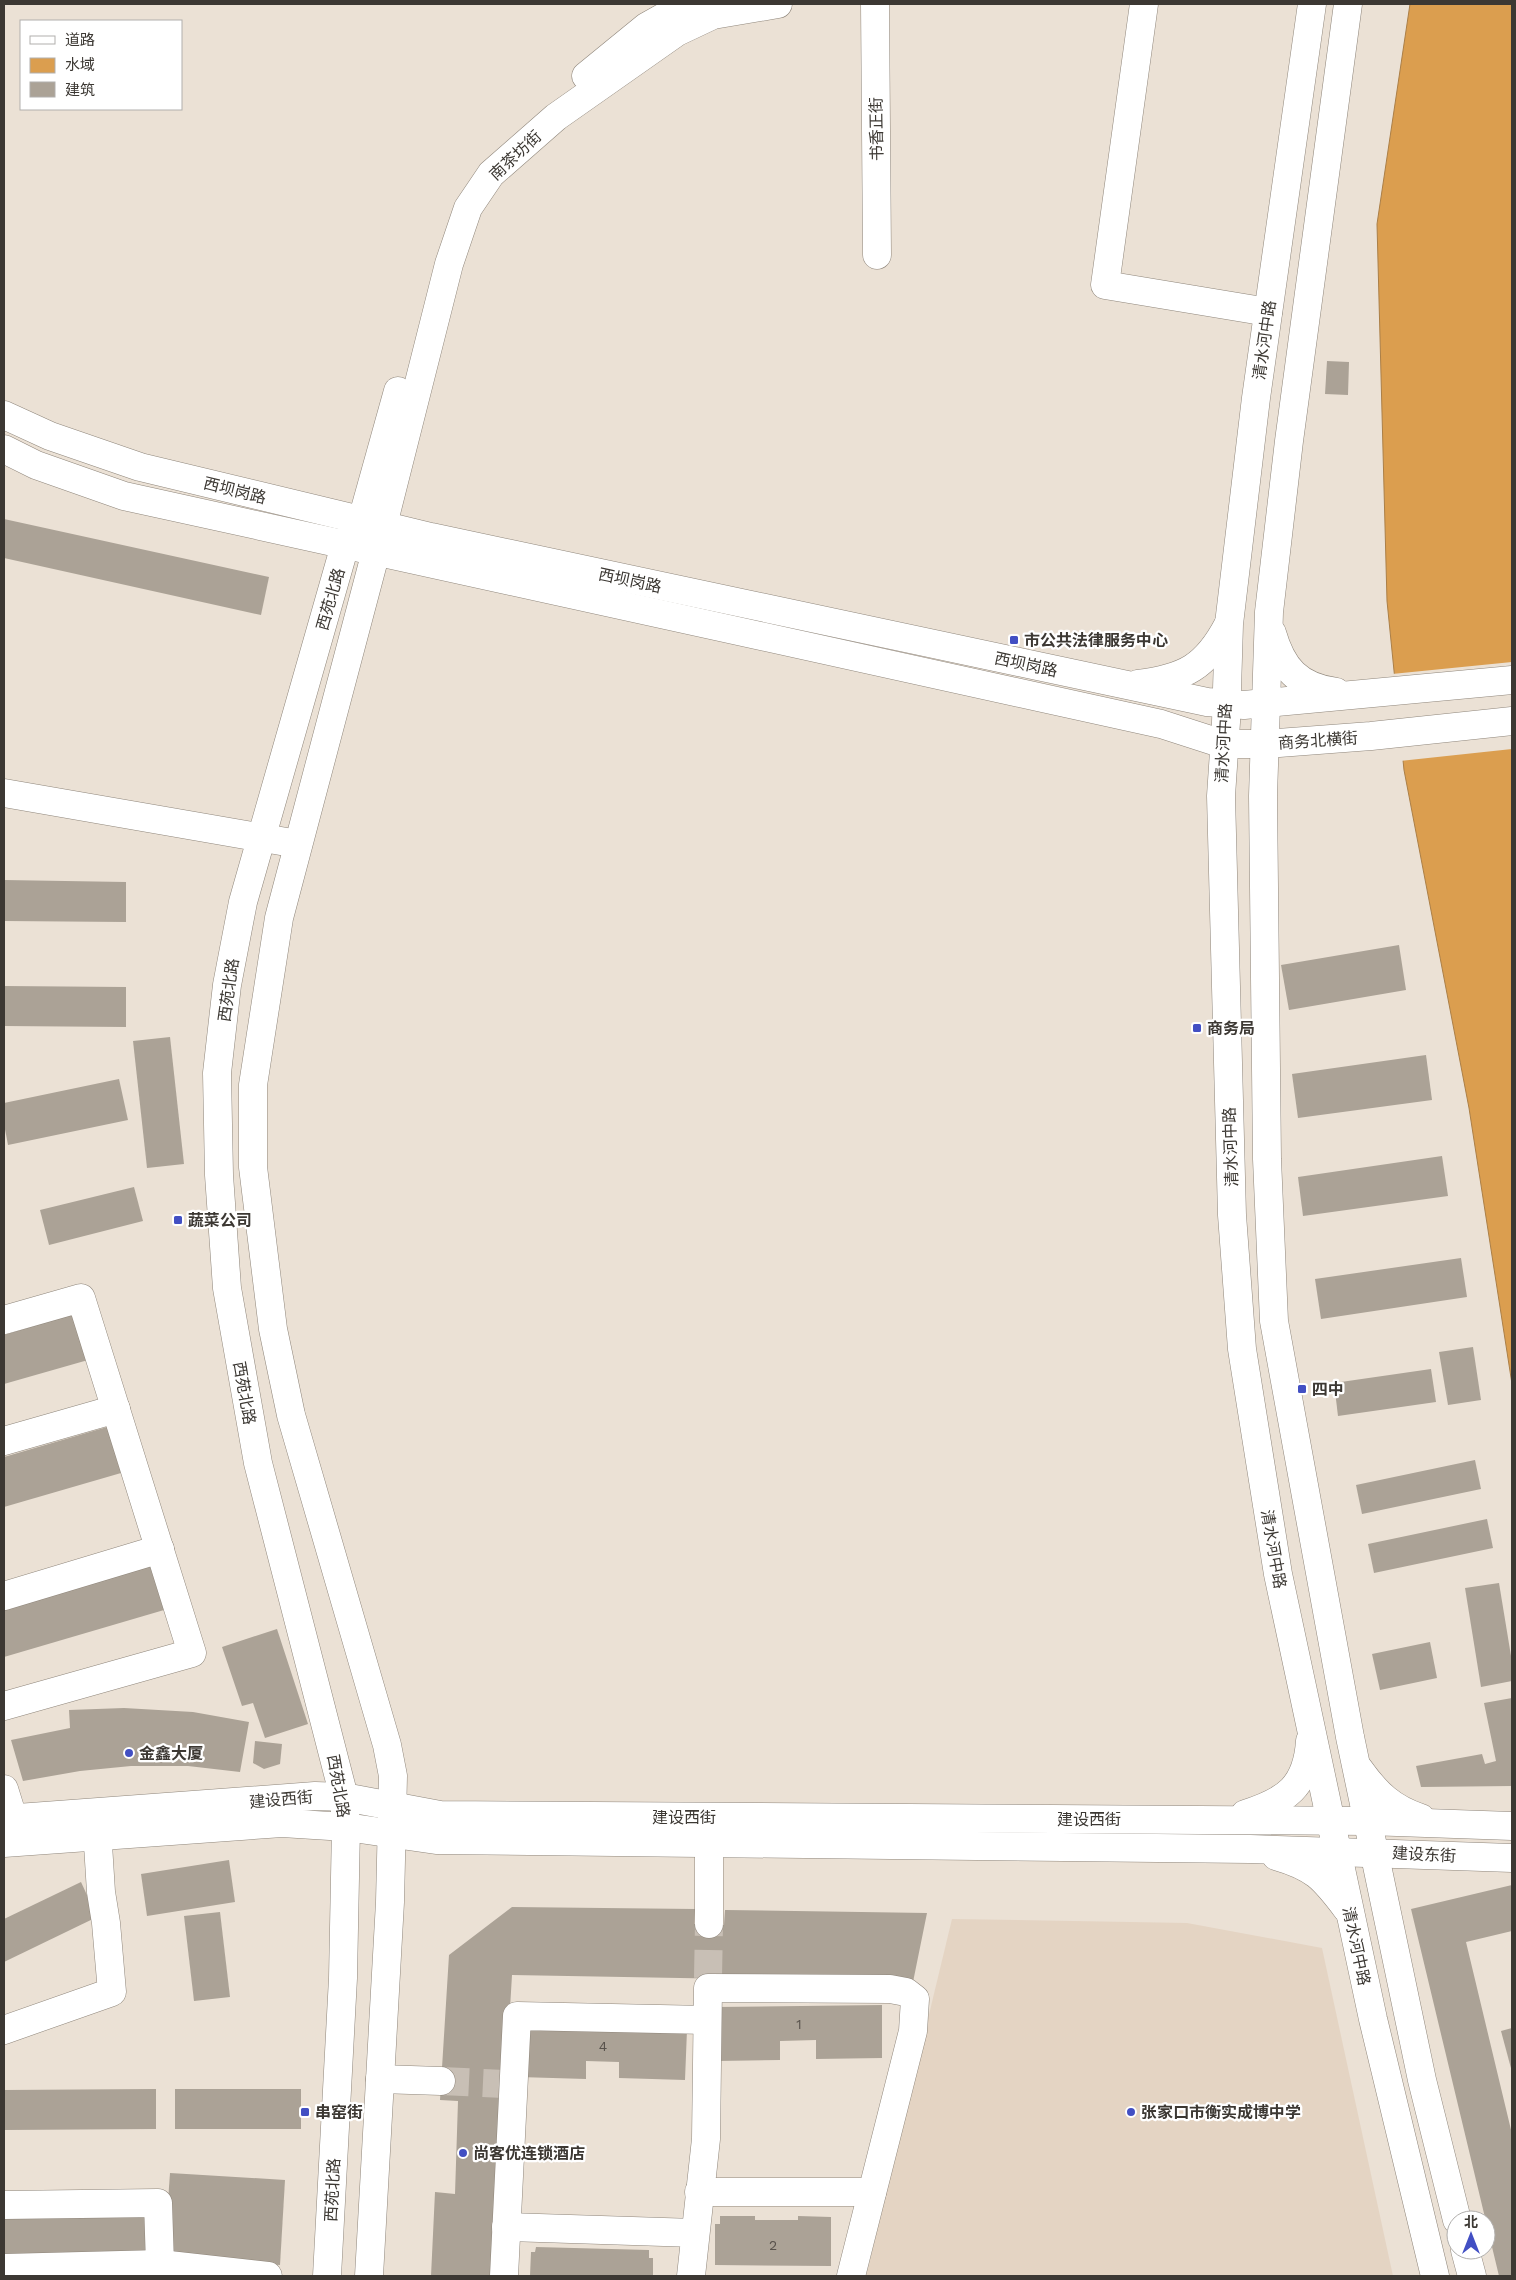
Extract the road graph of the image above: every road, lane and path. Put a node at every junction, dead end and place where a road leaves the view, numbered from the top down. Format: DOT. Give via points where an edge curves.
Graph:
graph roads {
  1 [pos="696,4"];
  2 [pos="778,4"];
  3 [pos="874,4"];
  4 [pos="1144,4"];
  5 [pos="1312,4"];
  6 [pos="1348,4"];
  7 [pos="736,7"];
  8 [pos="878,255"];
  9 [pos="1268,312"];
  10 [pos="4,414"];
  11 [pos="4,449"];
  12 [pos="373,523"];
  13 [pos="345,545"];
  14 [pos="376,552"];
  15 [pos="1229,624"];
  16 [pos="1269,624"];
  17 [pos="1512,680"];
  18 [pos="1126,686"];
  19 [pos="1364,695"];
  20 [pos="1512,721"];
  21 [pos="1245,723"];
  22 [pos="1161,724"];
  23 [pos="1310,741"];
  24 [pos="4,793"];
  25 [pos="1221,796"];
  26 [pos="1263,796"];
  27 [pos="262,837"];
  28 [pos="298,844"];
  29 [pos="4,1320"];
  30 [pos="116,1409"];
  31 [pos="4,1441"];
  32 [pos="160,1549"];
  33 [pos="4,1596"];
  34 [pos="4,1706"];
  35 [pos="1310,1729"];
  36 [pos="1356,1764"];
  37 [pos="4,1789"];
  38 [pos="344,1797"];
  39 [pos="393,1807"];
  40 [pos="1228,1820"];
  41 [pos="1330,1820"];
  42 [pos="1368,1820"];
  43 [pos="1442,1824"];
  44 [pos="96,1825"];
  45 [pos="1512,1826"];
  46 [pos="346,1827"];
  47 [pos="9,1831"];
  48 [pos="392,1835"];
  49 [pos="709,1842"];
  50 [pos="1250,1848"];
  51 [pos="1336,1851"];
  52 [pos="1374,1852"];
  53 [pos="1449,1856"];
  54 [pos="1512,1858"];
  55 [pos="1386,1911"];
  56 [pos="1350,1914"];
  57 [pos="709,1924"];
  58 [pos="707,2020"];
  59 [pos="4,2030"];
  60 [pos="380,2079"];
  61 [pos="441,2082"];
  62 [pos="699,2192"];
  63 [pos="872,2192"];
  64 [pos="4,2205"];
  65 [pos="1455,2210"];
  66 [pos="506,2227"];
  67 [pos="695,2233"];
  68 [pos="1468,2260"];
  69 [pos="4,2268"];
  70 [pos="119,2271"];
  71 [pos="162,2272"];
  72 [pos="268,2276"];
  73 [pos="327,2276"];
  74 [pos="369,2276"];
  75 [pos="504,2276"];
  76 [pos="691,2276"];
  77 [pos="850,2276"];
  78 [pos="1435,2276"];
  79 [pos="1472,2276"];
  1 -- 12 [label="main road, 南茶坊街" via="646,27 479,163 455,206 435,258"];
  2 -- 7 [label="main road, 南茶坊街"];
  3 -- 8 [label="main road, 书香正街"];
  4 -- 9 [label="main road" via="1105,285"];
  5 -- 9 [label="main road, 清水河中路"];
  6 -- 16 [label="main road, 清水河中路" via="1289,441"];
  7 -- 12 [label="main road, 南茶坊街" via="677,32 556,117 491,174 468,208 449,264"];
  9 -- 15 [label="main road, 清水河中路"];
  10 -- 12 [label="main road, 西坝岗路" via="50,436 140,467"];
  11 -- 13 [label="main road, 西坝岗路" via="36,465 124,496"];
  12 -- 13 [label="main road, 西苑北路"];
  12 -- 14 [label="main road, 西苑北路"];
  12 -- 18 [label="main road, 西坝岗路"];
  13 -- 14 [label="main road, 西坝岗路"];
  13 -- 27 [label="main road, 西苑北路"];
  14 -- 22 [label="main road, 西坝岗路"];
  14 -- 28 [label="main road, 西苑北路"];
  15 -- 18 [label="main road" via="1218,644 1193,670"];
  15 -- 21 [label="main road, 清水河中路"];
  16 -- 19 [label="main road" via="1284,664 1300,680 1318,690"];
  16 -- 21 [label="main road, 清水河中路"];
  17 -- 19 [label="main road"];
  18 -- 21 [label="main road, 西坝岗路"];
  19 -- 21 [label="main road"];
  20 -- 23 [label="main road, 商务北横街"];
  21 -- 22 [label="main road, 西坝岗路"];
  21 -- 23 [label="main road, 商务北横街"];
  21 -- 25 [label="main road, 清水河中路"];
  21 -- 26 [label="main road, 清水河中路"];
  22 -- 25 [label="main road" via="1193,742 1211,762 1217,773"];
  23 -- 26 [label="main road" via="1278,762"];
  24 -- 27 [label="main road"];
  25 -- 35 [label="main road, 清水河中路" via="1232,1215 1242,1349 1278,1574"];
  26 -- 36 [label="main road, 清水河中路" via="1267,1159 1274,1321"];
  27 -- 28 [label="main road"];
  27 -- 38 [label="main road, 西苑北路" via="243,902 226,986 217,1073 226,1288 258,1463"];
  28 -- 39 [label="main road, 西苑北路" via="279,918 262,1017 253,1085 253,1167 273,1329 291,1415 387,1745 394,1776"];
  29 -- 30 [label="main road" via="81,1298"];
  30 -- 31 [label="main road"];
  30 -- 32 [label="main road"];
  32 -- 33 [label="main road"];
  32 -- 34 [label="main road" via="192,1653"];
  35 -- 40 [label="main road" via="1308,1764 1283,1798"];
  35 -- 41 [label="main road, 清水河中路"];
  36 -- 42 [label="main road, 清水河中路"];
  36 -- 43 [label="main road" via="1375,1791 1390,1805"];
  37 -- 47 [label="main road"];
  38 -- 39 [label="main road, 建设西街"];
  38 -- 44 [label="main road, 建设西街" via="315,1796"];
  38 -- 46 [label="main road, 西苑北路"];
  39 -- 40 [label="main road, 建设西街" via="440,1816"];
  39 -- 48 [label="main road, 西苑北路"];
  40 -- 41 [label="main road, 建设西街"];
  41 -- 42 [label="main road, 建设西街"];
  41 -- 51 [label="main road, 清水河中路"];
  42 -- 43 [label="main road, 建设东街"];
  42 -- 52 [label="main road, 清水河中路"];
  43 -- 45 [label="main road, 建设东街"];
  44 -- 46 [label="main road, 建设西街" via="282,1823"];
  44 -- 47 [label="main road, 建设西街"];
  44 -- 59 [label="main road" via="112,1992"];
  46 -- 48 [label="main road, 建设西街"];
  46 -- 73 [label="main road, 西苑北路" via="344,1978"];
  48 -- 49 [label="main road, 建设西街" via="436,1840"];
  48 -- 60 [label="main road, 西苑北路"];
  49 -- 50 [label="main road, 建设西街"];
  49 -- 57 [label="main road"];
  50 -- 51 [label="main road, 建设西街"];
  50 -- 56 [label="main road" via="1302,1864 1331,1888"];
  51 -- 52 [label="main road, 建设东街"];
  51 -- 56 [label="main road, 清水河中路"];
  52 -- 53 [label="main road, 建设东街"];
  52 -- 55 [label="main road, 清水河中路"];
  53 -- 54 [label="main road, 建设东街"];
  53 -- 55 [label="main road" via="1406,1866 1393,1874 1386,1889"];
  55 -- 65 [label="main road, 清水河中路" via="1422,2080"];
  56 -- 78 [label="main road, 清水河中路"];
  58 -- 62 [label="main road" via="706,2139"];
  58 -- 63 [label="main road" via="708,1983 890,1989 906,1992 915,1999 913,2031"];
  58 -- 66 [label="main road" via="517,2016 509,2084"];
  60 -- 61 [label="main road"];
  60 -- 74 [label="main road, 西苑北路"];
  62 -- 63 [label="main road"];
  62 -- 67 [label="main road"];
  63 -- 77 [label="main road"];
  64 -- 71 [label="main road" via="158,2203"];
  66 -- 67 [label="main road"];
  66 -- 75 [label="main road"];
  67 -- 76 [label="main road"];
  68 -- 79 [label="main road"];
  69 -- 70 [label="main road"];
  70 -- 71 [label="main road"];
  71 -- 72 [label="main road"];
}
